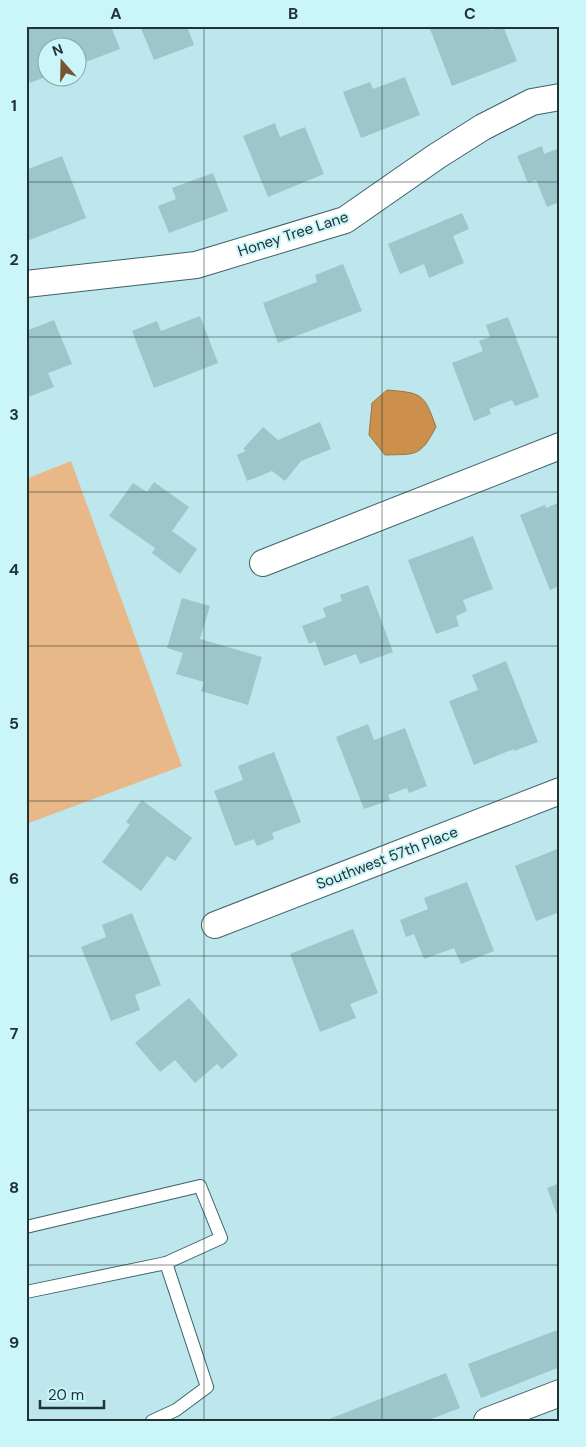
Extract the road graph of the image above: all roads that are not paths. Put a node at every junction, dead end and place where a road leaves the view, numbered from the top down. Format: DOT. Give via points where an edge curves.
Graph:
graph roads {
  1 [pos="560,97"];
  2 [pos="26,284"];
  3 [pos="560,446"];
  4 [pos="263,563"];
  5 [pos="560,792"];
  6 [pos="215,925"];
  7 [pos="26,1228"];
  8 [pos="166,1263"];
  9 [pos="26,1292"];
  10 [pos="560,1393"];
  11 [pos="152,1421"];
  12 [pos="487,1421"];
  1 -- 2 [label="street, Honey Tree Lane" via="532,102 483,127 345,220 196,265"];
  3 -- 4 [label="street"];
  5 -- 6 [label="street, Southwest 57th Place"];
  7 -- 8 [label="lane" via="200,1186 222,1238"];
  8 -- 9 [label="lane"];
  8 -- 11 [label="lane" via="207,1387 176,1410"];
  10 -- 12 [label="street"];
}
